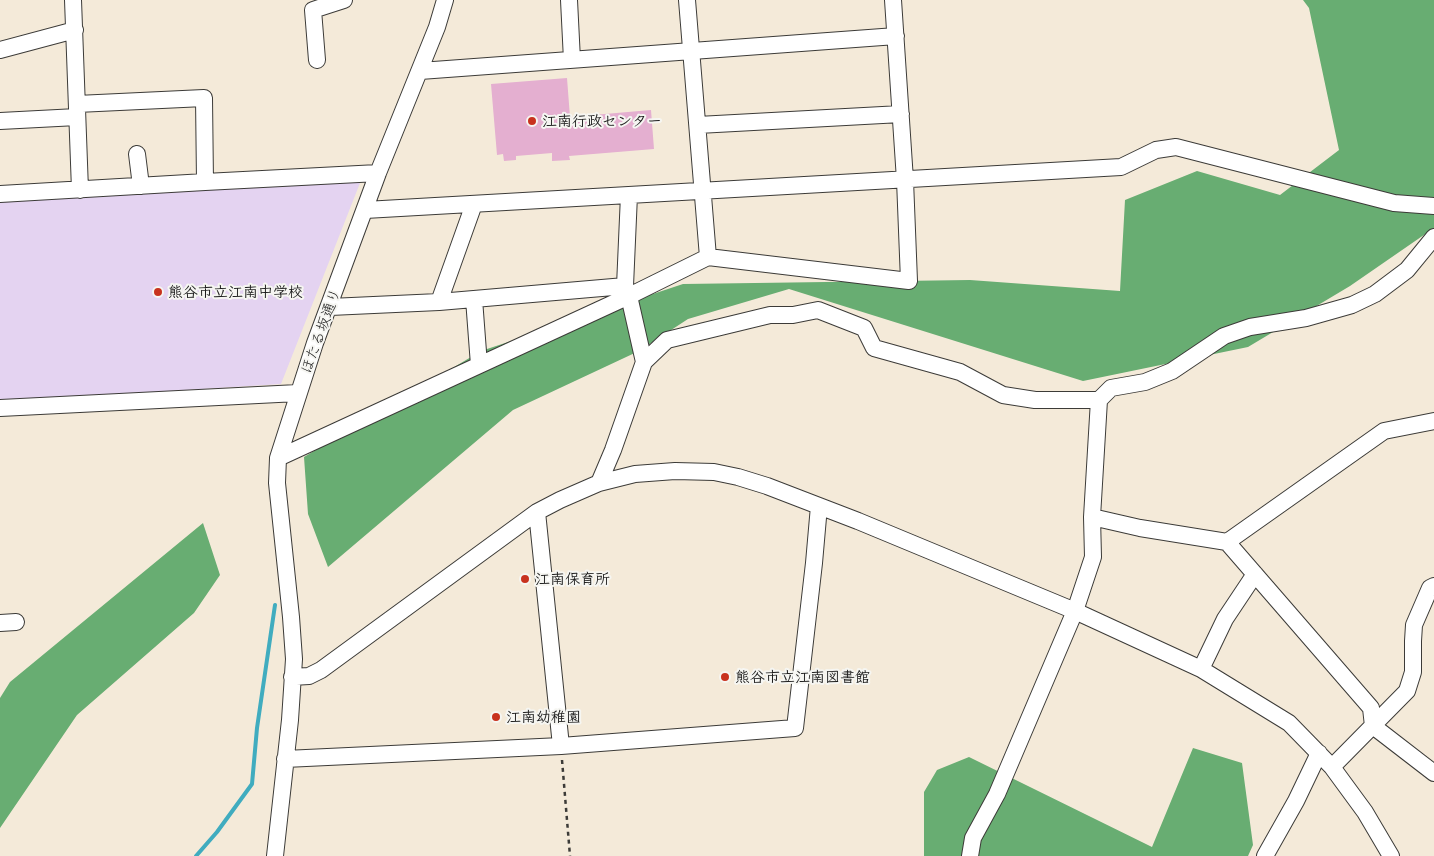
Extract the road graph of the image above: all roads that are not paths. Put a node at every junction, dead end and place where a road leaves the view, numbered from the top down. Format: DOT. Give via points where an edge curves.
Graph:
graph roads {
  1 [pos="74,0"];
  2 [pos="344,0"];
  3 [pos="445,0"];
  4 [pos="569,0"];
  5 [pos="687,0"];
  6 [pos="893,0"];
  7 [pos="75,30"];
  8 [pos="896,36"];
  9 [pos="0,50"];
  10 [pos="691,51"];
  11 [pos="317,60"];
  12 [pos="572,60"];
  13 [pos="420,70"];
  14 [pos="77,110"];
  15 [pos="901,114"];
  16 [pos="0,122"];
  17 [pos="698,124"];
  18 [pos="137,154"];
  19 [pos="378,173"];
  20 [pos="905,180"];
  21 [pos="205,182"];
  22 [pos="141,186"];
  23 [pos="80,190"];
  24 [pos="704,191"];
  25 [pos="0,194"];
  26 [pos="630,195"];
  27 [pos="474,204"];
  28 [pos="1434,206"];
  29 [pos="365,210"];
  30 [pos="1434,237"];
  31 [pos="708,257"];
  32 [pos="627,291"];
  33 [pos="474,299"];
  34 [pos="439,302"];
  35 [pos="330,307"];
  36 [pos="644,362"];
  37 [pos="479,365"];
  38 [pos="298,393"];
  39 [pos="1099,400"];
  40 [pos="0,408"];
  41 [pos="1434,421"];
  42 [pos="278,458"];
  43 [pos="600,483"];
  44 [pos="819,506"];
  45 [pos="537,512"];
  46 [pos="1092,517"];
  47 [pos="1227,542"];
  48 [pos="1255,574"];
  49 [pos="1434,586"];
  50 [pos="1075,612"];
  51 [pos="1200,669"];
  52 [pos="292,677"];
  53 [pos="1373,726"];
  54 [pos="561,746"];
  55 [pos="1319,753"];
  56 [pos="285,759"];
  57 [pos="1332,768"];
  58 [pos="1434,773"];
  59 [pos="1269,854"];
  60 [pos="275,856"];
  61 [pos="970,856"];
  62 [pos="1391,856"];
  1 -- 7 [label="street"];
  2 -- 11 [label="street" via="313,10"];
  3 -- 13 [label="street, ほたる坂通り"];
  4 -- 12 [label="street"];
  5 -- 10 [label="street"];
  6 -- 8 [label="street"];
  7 -- 9 [label="street"];
  7 -- 14 [label="street"];
  8 -- 10 [label="street"];
  8 -- 15 [label="street"];
  10 -- 12 [label="street"];
  10 -- 17 [label="street"];
  12 -- 13 [label="street"];
  13 -- 19 [label="street, ほたる坂通り"];
  14 -- 16 [label="street"];
  14 -- 21 [label="street" via="204,98"];
  14 -- 23 [label="street"];
  15 -- 17 [label="street"];
  15 -- 20 [label="street"];
  17 -- 24 [label="street"];
  18 -- 22 [label="street"];
  19 -- 21 [label="street"];
  19 -- 29 [label="street, ほたる坂通り"];
  20 -- 24 [label="street"];
  20 -- 28 [label="street" via="1121,167 1156,150 1176,147 1394,203"];
  20 -- 31 [label="street" via="909,281"];
  21 -- 22 [label="street"];
  22 -- 23 [label="street"];
  23 -- 25 [label="street"];
  24 -- 26 [label="street"];
  24 -- 31 [label="street"];
  26 -- 27 [label="street"];
  26 -- 32 [label="street"];
  27 -- 29 [label="street"];
  27 -- 34 [label="street"];
  29 -- 35 [label="street, ほたる坂通り"];
  30 -- 39 [label="street" via="1407,270 1368,298 1306,318 1250,327 1224,336 1172,370 1145,382 1110,388"];
  31 -- 32 [label="street"];
  32 -- 33 [label="street"];
  32 -- 36 [label="street"];
  32 -- 37 [label="street"];
  33 -- 34 [label="street"];
  33 -- 37 [label="street"];
  34 -- 35 [label="street"];
  35 -- 38 [label="street, ほたる坂通り"];
  36 -- 39 [label="street" via="667,340 770,315 818,310 864,328 874,348 960,372 1003,395 1035,400"];
  36 -- 43 [label="street"];
  37 -- 42 [label="street"];
  38 -- 40 [label="street"];
  38 -- 42 [label="street, ほたる坂通り"];
  39 -- 46 [label="street"];
  41 -- 47 [label="street" via="1384,432"];
  42 -- 52 [label="street, ほたる坂通り" via="277,482 292,616"];
  43 -- 44 [label="street" via="652,472 714,472 767,486"];
  43 -- 45 [label="street"];
  44 -- 50 [label="street"];
  44 -- 54 [label="street" via="795,728"];
  45 -- 52 [label="street" via="321,670 309,676"];
  45 -- 54 [label="street"];
  46 -- 47 [label="street"];
  46 -- 50 [label="street" via="1092,557"];
  47 -- 48 [label="street"];
  48 -- 51 [label="street" via="1225,618"];
  48 -- 53 [label="street" via="1371,708"];
  49 -- 53 [label="street" via="1430,588 1414,625 1413,672 1407,691"];
  50 -- 51 [label="street"];
  50 -- 61 [label="street" via="997,794 973,838"];
  51 -- 55 [label="street" via="1289,723"];
  52 -- 56 [label="street, ほたる坂通り"];
  53 -- 57 [label="street"];
  53 -- 58 [label="street"];
  54 -- 56 [label="street"];
  55 -- 57 [label="street"];
  55 -- 59 [label="street"];
  56 -- 60 [label="street, ほたる坂通り"];
  57 -- 62 [label="street" via="1365,812"];
}
